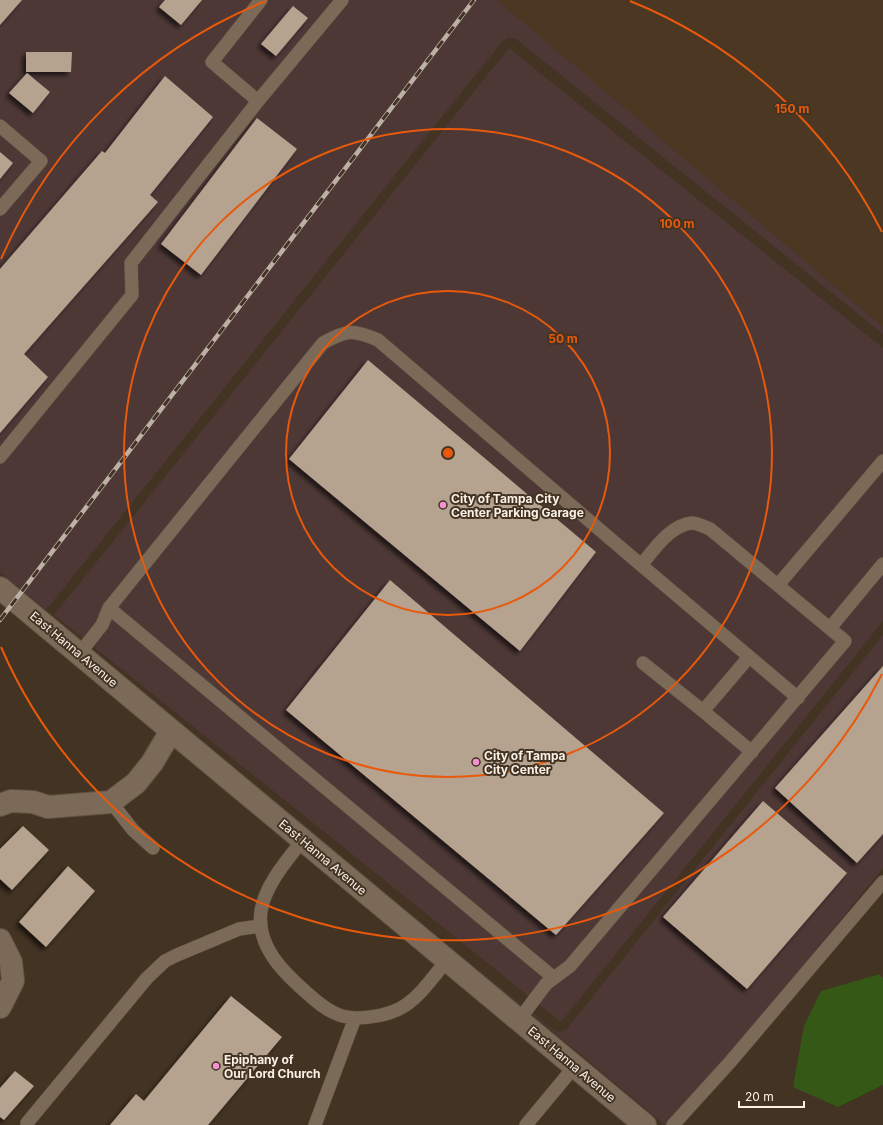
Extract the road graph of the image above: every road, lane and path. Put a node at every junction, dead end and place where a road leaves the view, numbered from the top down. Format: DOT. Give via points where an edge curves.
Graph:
graph roads {
  1 [pos="261,0"];
  2 [pos="342,0"];
  3 [pos="258,101"];
  4 [pos="0,126"];
  5 [pos="0,210"];
  6 [pos="0,457"];
  7 [pos="883,461"];
  8 [pos="883,564"];
  9 [pos="641,565"];
  10 [pos="778,585"];
  11 [pos="0,588"];
  12 [pos="109,608"];
  13 [pos="830,628"];
  14 [pos="79,654"];
  15 [pos="749,657"];
  16 [pos="643,662"];
  17 [pos="798,698"];
  18 [pos="703,711"];
  19 [pos="171,731"];
  20 [pos="752,752"];
  21 [pos="111,802"];
  22 [pos="0,805"];
  23 [pos="303,840"];
  24 [pos="153,848"];
  25 [pos="883,882"];
  26 [pos="260,926"];
  27 [pos="0,940"];
  28 [pos="447,960"];
  29 [pos="554,978"];
  30 [pos="0,1007"];
  31 [pos="355,1018"];
  32 [pos="519,1020"];
  33 [pos="575,1066"];
  34 [pos="27,1123"];
  35 [pos="315,1125"];
  36 [pos="526,1125"];
  37 [pos="645,1125"];
  38 [pos="673,1125"];
  1 -- 3 [label="lane" via="212,62"];
  2 -- 3 [label="lane"];
  3 -- 6 [label="lane" via="131,263 132,294"];
  4 -- 5 [label="lane" via="41,161"];
  7 -- 10 [label="lane"];
  8 -- 13 [label="lane"];
  9 -- 10 [label="lane" via="659,543 676,529 692,523 710,529"];
  9 -- 12 [label="lane" via="378,340 361,333 342,333 324,343"];
  9 -- 15 [label="lane"];
  10 -- 13 [label="lane"];
  11 -- 14 [label="street, East Hanna Avenue"];
  12 -- 14 [label="lane" via="102,625"];
  12 -- 29 [label="lane"];
  13 -- 17 [label="lane" via="845,642"];
  14 -- 19 [label="street, East Hanna Avenue"];
  15 -- 17 [label="lane"];
  15 -- 18 [label="lane"];
  16 -- 18 [label="lane"];
  17 -- 20 [label="lane"];
  18 -- 20 [label="lane"];
  19 -- 21 [label="street" via="152,763 136,783"];
  19 -- 23 [label="street, East Hanna Avenue"];
  20 -- 29 [label="lane" via="570,966"];
  21 -- 22 [label="street" via="48,807 33,802 11,801"];
  21 -- 24 [label="lane" via="133,830"];
  23 -- 26 [label="lane" via="269,888 261,910"];
  23 -- 28 [label="street, East Hanna Avenue"];
  25 -- 38 [label="lane" via="731,1061"];
  26 -- 31 [label="lane" via="272,958 287,976 318,1003 336,1014"];
  26 -- 34 [label="lane" via="240,929 165,960 147,978"];
  27 -- 30 [label="street" via="11,962 12,981"];
  28 -- 31 [label="lane" via="419,995 401,1009 376,1018"];
  28 -- 32 [label="street, East Hanna Avenue"];
  29 -- 32 [label="lane" via="546,984"];
  31 -- 35 [label="lane"];
  32 -- 33 [label="street, East Hanna Avenue"];
  33 -- 36 [label="lane"];
  33 -- 37 [label="street, East Hanna Avenue"];
}
